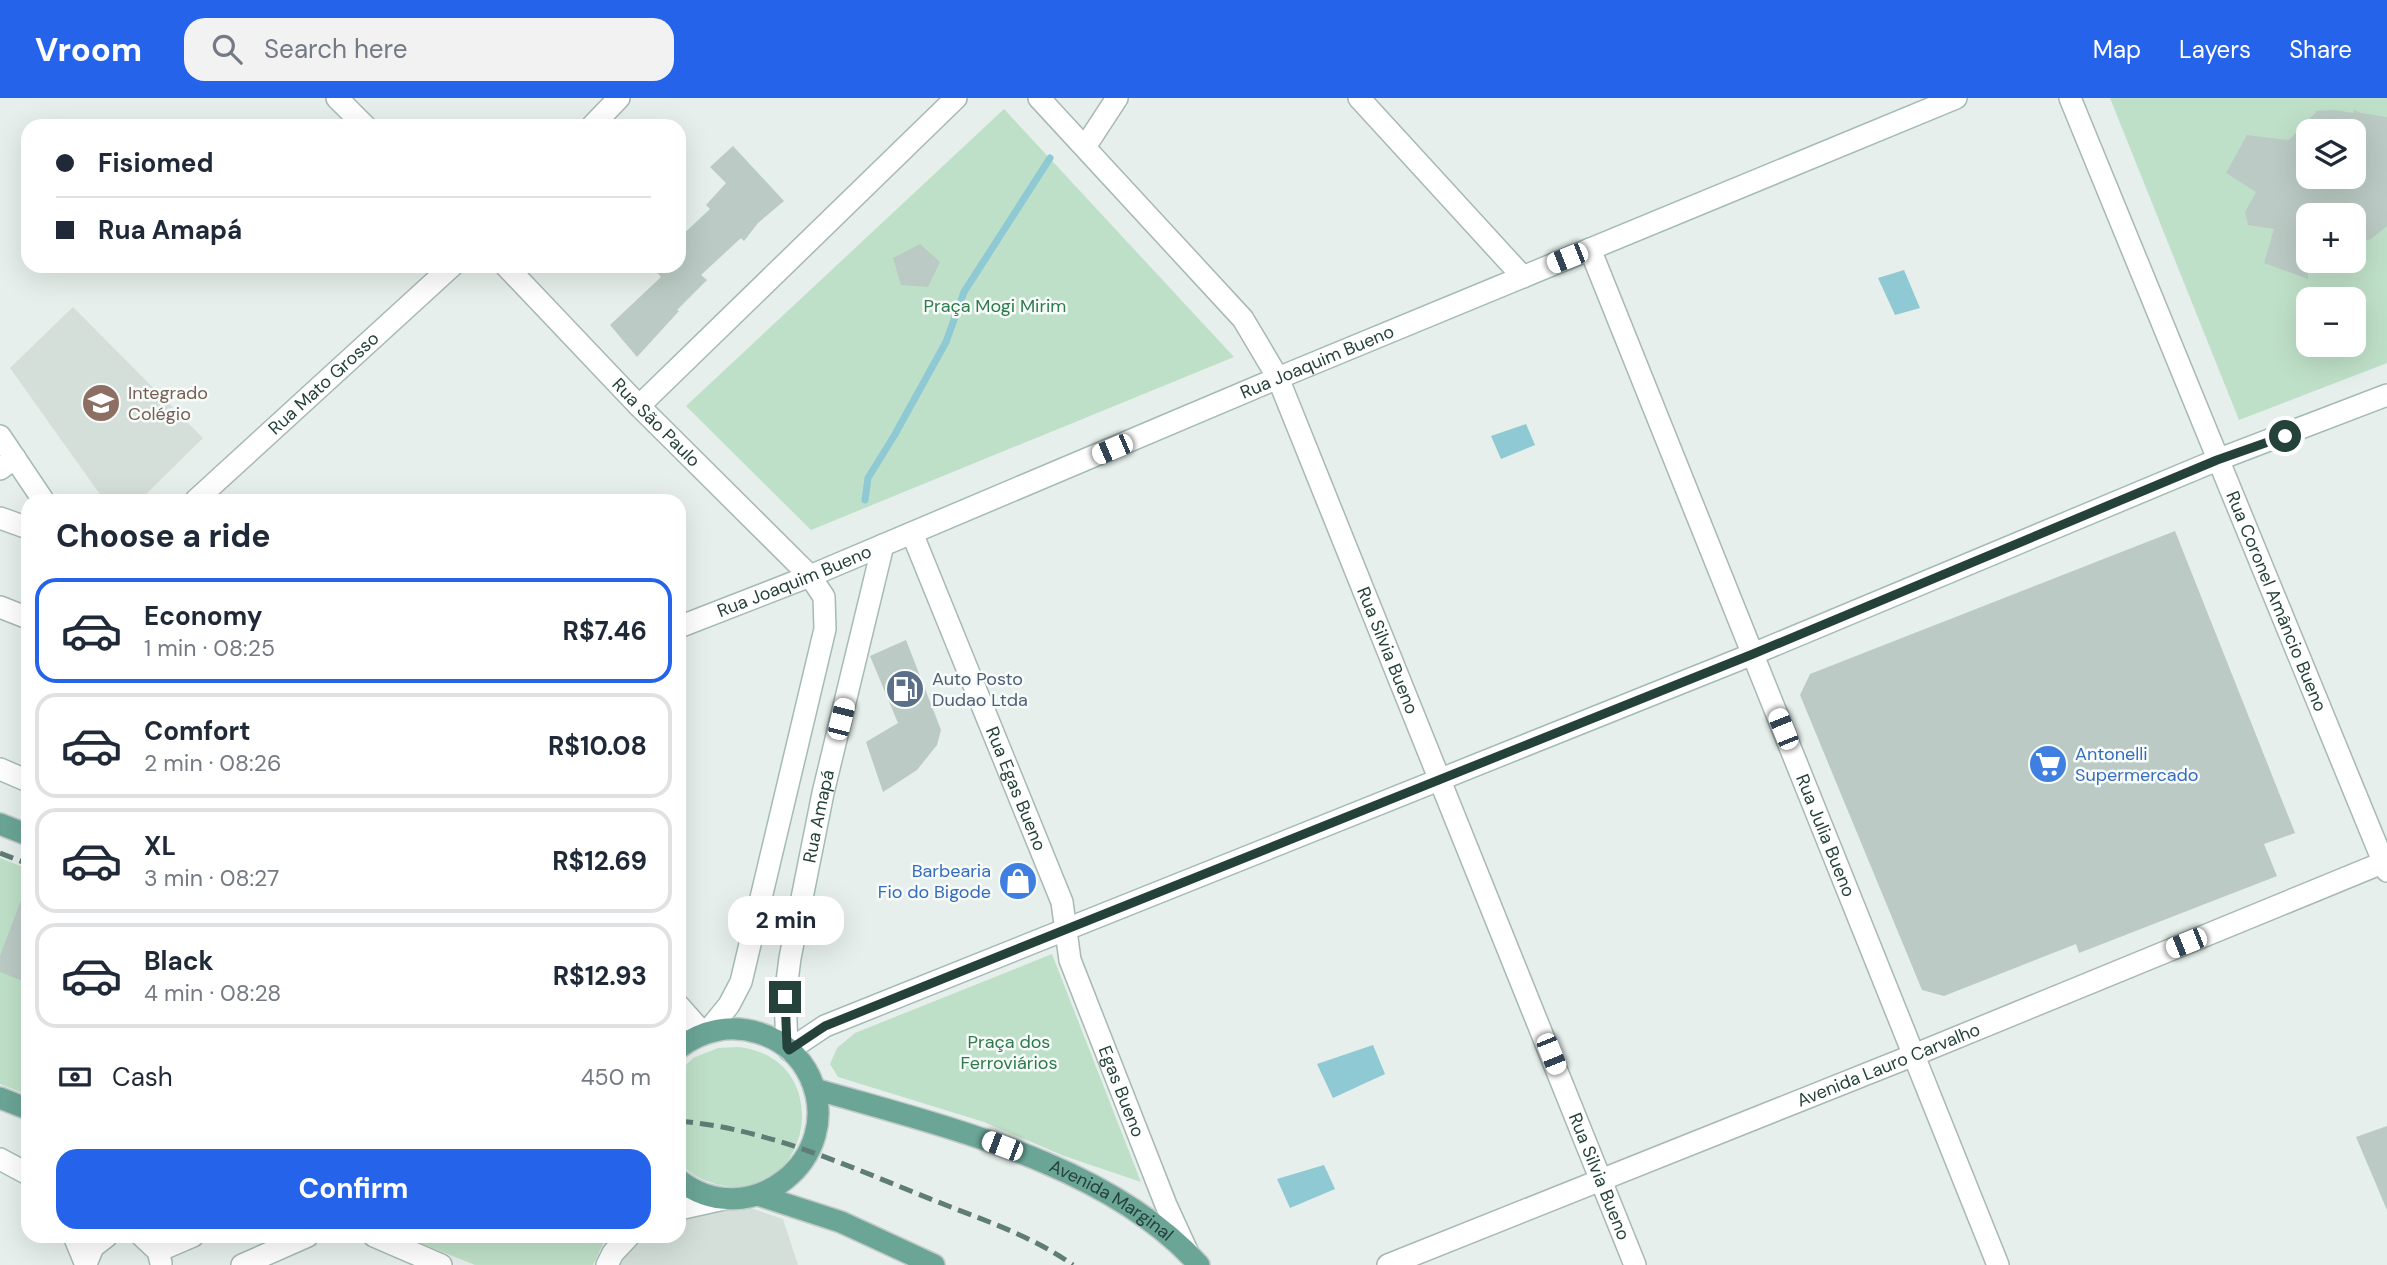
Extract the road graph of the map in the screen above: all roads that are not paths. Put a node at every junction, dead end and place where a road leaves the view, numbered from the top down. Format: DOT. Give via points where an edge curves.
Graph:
graph roads {
  1 [pos="337,98"];
  2 [pos="620,98"];
  3 [pos="956,98"];
  4 [pos="1039,98"];
  5 [pos="1117,98"];
  6 [pos="1359,98"];
  7 [pos="1956,98"];
  8 [pos="2070,98"];
  9 [pos="358,119"];
  10 [pos="599,119"];
  11 [pos="1085,148"];
  12 [pos="1590,249"];
  13 [pos="444,273"];
  14 [pos="513,273"];
  15 [pos="1523,277"];
  16 [pos="1278,378"];
  17 [pos="2387,396"];
  18 [pos="639,406"];
  19 [pos="0,436"];
  20 [pos="2217,460"];
  21 [pos="7,463"];
  22 [pos="37,494"];
  23 [pos="203,494"];
  24 [pos="0,518"];
  25 [pos="21,526"];
  26 [pos="912,533"];
  27 [pos="883,545"];
  28 [pos="810,576"];
  29 [pos="0,607"];
  30 [pos="21,615"];
  31 [pos="686,624"];
  32 [pos="1753,654"];
  33 [pos="0,769"];
  34 [pos="21,778"];
  35 [pos="1441,780"];
  36 [pos="0,824"];
  37 [pos="21,832"];
  38 [pos="2386,865"];
  39 [pos="1067,929"];
  40 [pos="686,1013"];
  41 [pos="705,1033"];
  42 [pos="686,1044"];
  43 [pos="788,1048"];
  44 [pos="1914,1055"];
  45 [pos="815,1089"];
  46 [pos="0,1098"];
  47 [pos="21,1106"];
  48 [pos="0,1159"];
  49 [pos="21,1170"];
  50 [pos="1601,1179"];
  51 [pos="686,1184"];
  52 [pos="758,1195"];
  53 [pos="724,1199"];
  54 [pos="686,1207"];
  55 [pos="77,1243"];
  56 [pos="98,1243"];
  57 [pos="148,1243"];
  58 [pos="182,1243"];
  59 [pos="292,1243"];
  60 [pos="390,1243"];
  61 [pos="622,1243"];
  62 [pos="160,1258"];
  63 [pos="1193,1259"];
  64 [pos="86,1265"];
  65 [pos="242,1265"];
  66 [pos="441,1265"];
  67 [pos="607,1265"];
  68 [pos="934,1265"];
  69 [pos="1388,1265"];
  70 [pos="1635,1265"];
  71 [pos="1998,1265"];
  1 -- 9 [label="street"];
  2 -- 10 [label="street"];
  3 -- 18 [label="street"];
  4 -- 11 [label="street, Rua Silvia Bueno"];
  5 -- 11 [label="street"];
  6 -- 15 [label="street"];
  7 -- 12 [label="street, Rua Joaquim Bueno"];
  8 -- 20 [label="street, Rua Coronel Amâncio Bueno"];
  11 -- 16 [label="street, Rua Silvia Bueno" via="1243,319"];
  12 -- 15 [label="street, Rua Joaquim Bueno"];
  12 -- 32 [label="street, Rua Julia Bueno"];
  13 -- 23 [label="street, Rua Mato Grosso"];
  14 -- 18 [label="street, Rua São Paulo"];
  15 -- 16 [label="street, Rua Joaquim Bueno"];
  16 -- 26 [label="street, Rua Joaquim Bueno"];
  16 -- 35 [label="street, Rua Silvia Bueno"];
  17 -- 20 [label="street"];
  18 -- 28 [label="street, Rua São Paulo"];
  19 -- 21 [label="street"];
  20 -- 32 [label="street"];
  20 -- 38 [label="street, Rua Coronel Amâncio Bueno"];
  21 -- 22 [label="street"];
  24 -- 25 [label="street"];
  26 -- 27 [label="street, Rua Joaquim Bueno"];
  26 -- 39 [label="street, Rua Egas Bueno" via="1062,902"];
  27 -- 28 [label="street, Rua Joaquim Bueno"];
  27 -- 43 [label="street, Rua Amapá" via="822,793 790,958 785,997"];
  28 -- 31 [label="street, Rua Joaquim Bueno"];
  28 -- 41 [label="street, Rua Amapá" via="824,597 825,629 741,982"];
  29 -- 30 [label="street"];
  32 -- 35 [label="street"];
  32 -- 44 [label="street, Rua Julia Bueno"];
  33 -- 34 [label="street"];
  35 -- 39 [label="street"];
  35 -- 50 [label="street, Rua Silvia Bueno"];
  36 -- 37 [label="main road"];
  38 -- 44 [label="street, Avenida Lauro Carvalho"];
  39 -- 43 [label="street" via="825,1026"];
  39 -- 63 [label="street, Egas Bueno" via="1070,960 1166,1205"];
  40 -- 41 [label="street"];
  41 -- 42 [label="main road"];
  41 -- 43 [label="main road" via="748,1030"];
  43 -- 45 [label="main road"];
  44 -- 50 [label="street, Avenida Lauro Carvalho"];
  44 -- 71 [label="street, Rua Julia Bueno"];
  45 -- 52 [label="main road" via="817,1129 810,1151 797,1170"];
  45 -- 63 [label="main road, Avenida Marginal" via="983,1138 1061,1169 1150,1222"];
  46 -- 47 [label="main road"];
  48 -- 49 [label="street"];
  50 -- 69 [label="street, Avenida Lauro Carvalho"];
  50 -- 70 [label="street, Rua Silvia Bueno"];
  51 -- 53 [label="main road"];
  52 -- 53 [label="main road"];
  52 -- 68 [label="main road" via="841,1222"];
  53 -- 54 [label="street"];
  55 -- 64 [label="street"];
  56 -- 64 [label="street"];
  57 -- 62 [label="street"];
  58 -- 62 [label="street"];
  59 -- 65 [label="street"];
  60 -- 66 [label="street"];
  61 -- 67 [label="street"];
}
